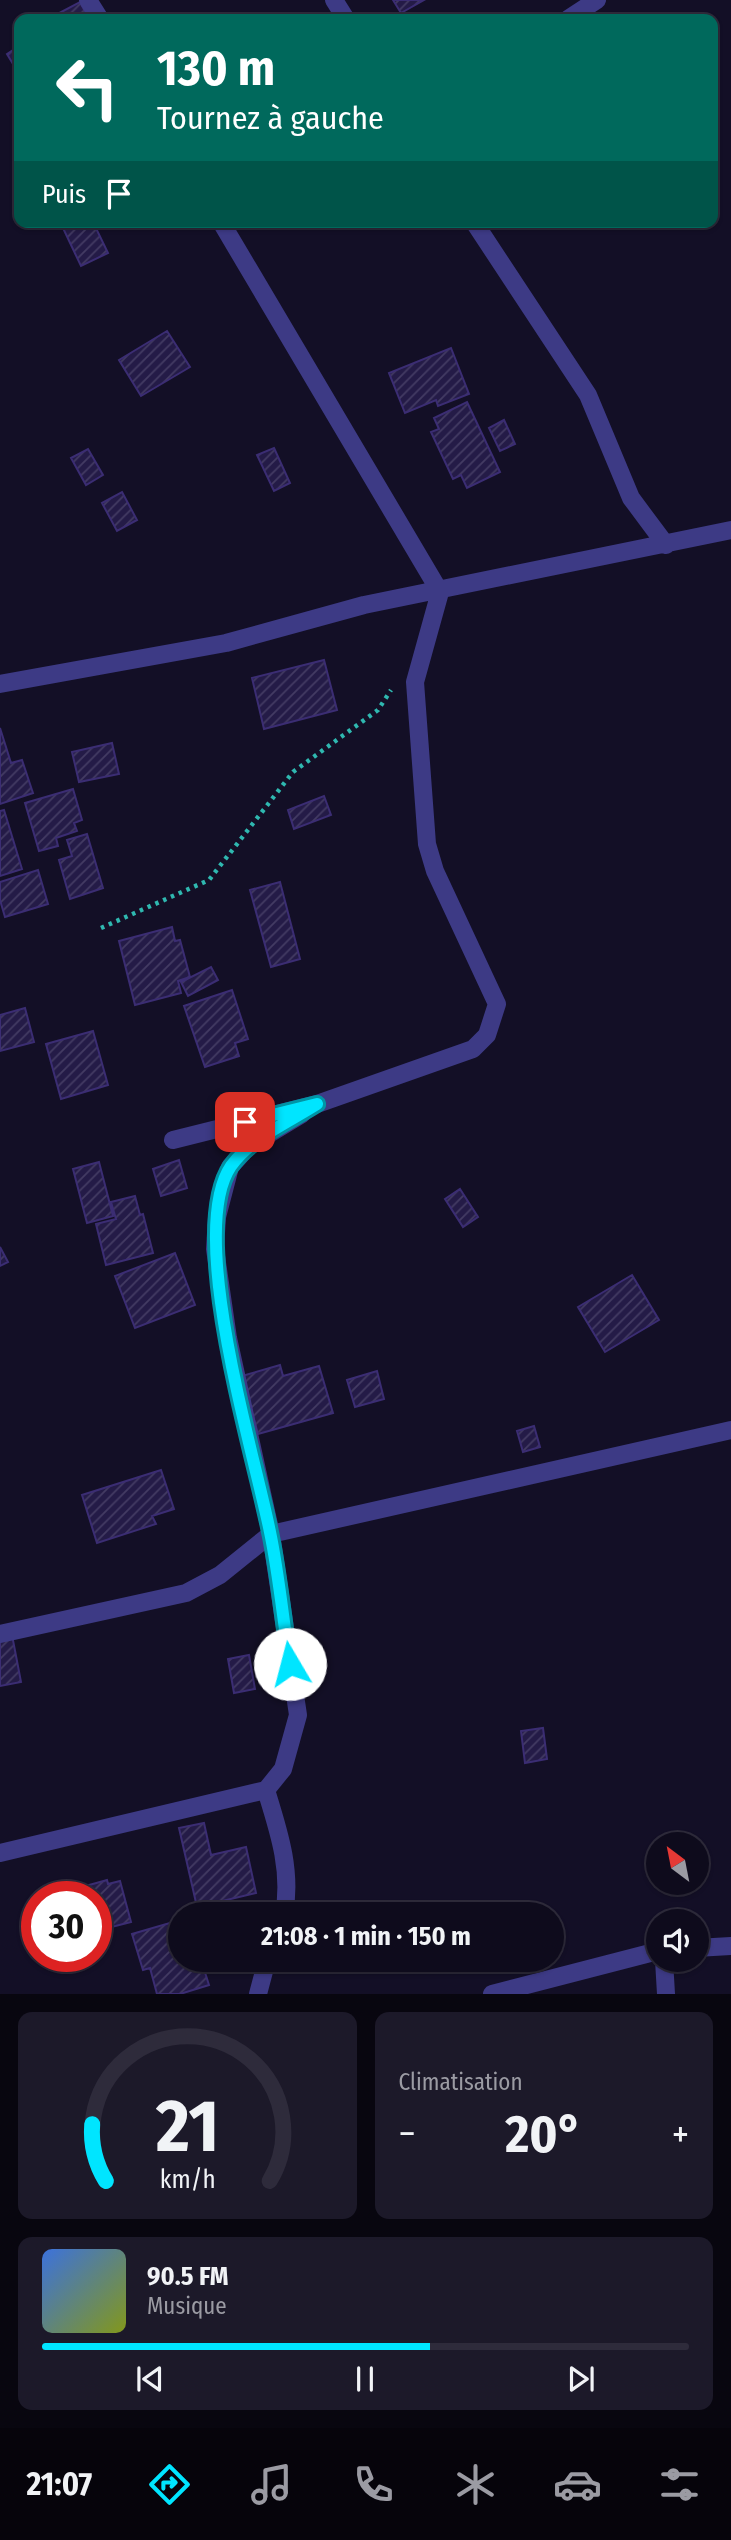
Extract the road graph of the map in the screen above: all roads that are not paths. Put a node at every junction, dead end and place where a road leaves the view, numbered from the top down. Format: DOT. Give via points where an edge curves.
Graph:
graph roads {
  1 [pos="597,0"];
  2 [pos="576,14"];
  3 [pos="225,228"];
  4 [pos="478,228"];
  5 [pos="731,530"];
  6 [pos="666,545"];
  7 [pos="440,592"];
  8 [pos="0,684"];
  9 [pos="317,1104"];
  10 [pos="173,1140"];
  11 [pos="731,1430"];
  12 [pos="271,1534"];
  13 [pos="0,1633"];
  14 [pos="266,1790"];
  15 [pos="0,1853"];
  16 [pos="286,1902"];
  17 [pos="731,1946"];
  18 [pos="709,1947"];
  19 [pos="646,1954"];
  20 [pos="264,1972"];
  21 [pos="665,1972"];
  22 [pos="258,1994"];
  23 [pos="492,1994"];
  24 [pos="666,1994"];
  1 -- 2 [label="street"];
  3 -- 7 [label="street"];
  4 -- 6 [label="street" via="588,395 631,498"];
  5 -- 6 [label="street"];
  6 -- 7 [label="street"];
  7 -- 8 [label="street" via="364,605 226,643"];
  7 -- 9 [label="street" via="418,661 414,704 427,844 497,1004 487,1035 473,1049"];
  9 -- 10 [label="street"];
  9 -- 12 [label="street" via="249,1146 230,1167 217,1217 215,1249 228,1338"];
  11 -- 12 [label="street"];
  12 -- 13 [label="street" via="220,1575 186,1593"];
  12 -- 14 [label="street" via="298,1715 283,1769"];
  14 -- 15 [label="street"];
  14 -- 16 [label="street" via="282,1843 288,1883"];
  17 -- 18 [label="street"];
  19 -- 23 [label="street"];
  20 -- 22 [label="street"];
  21 -- 24 [label="street"];
}
